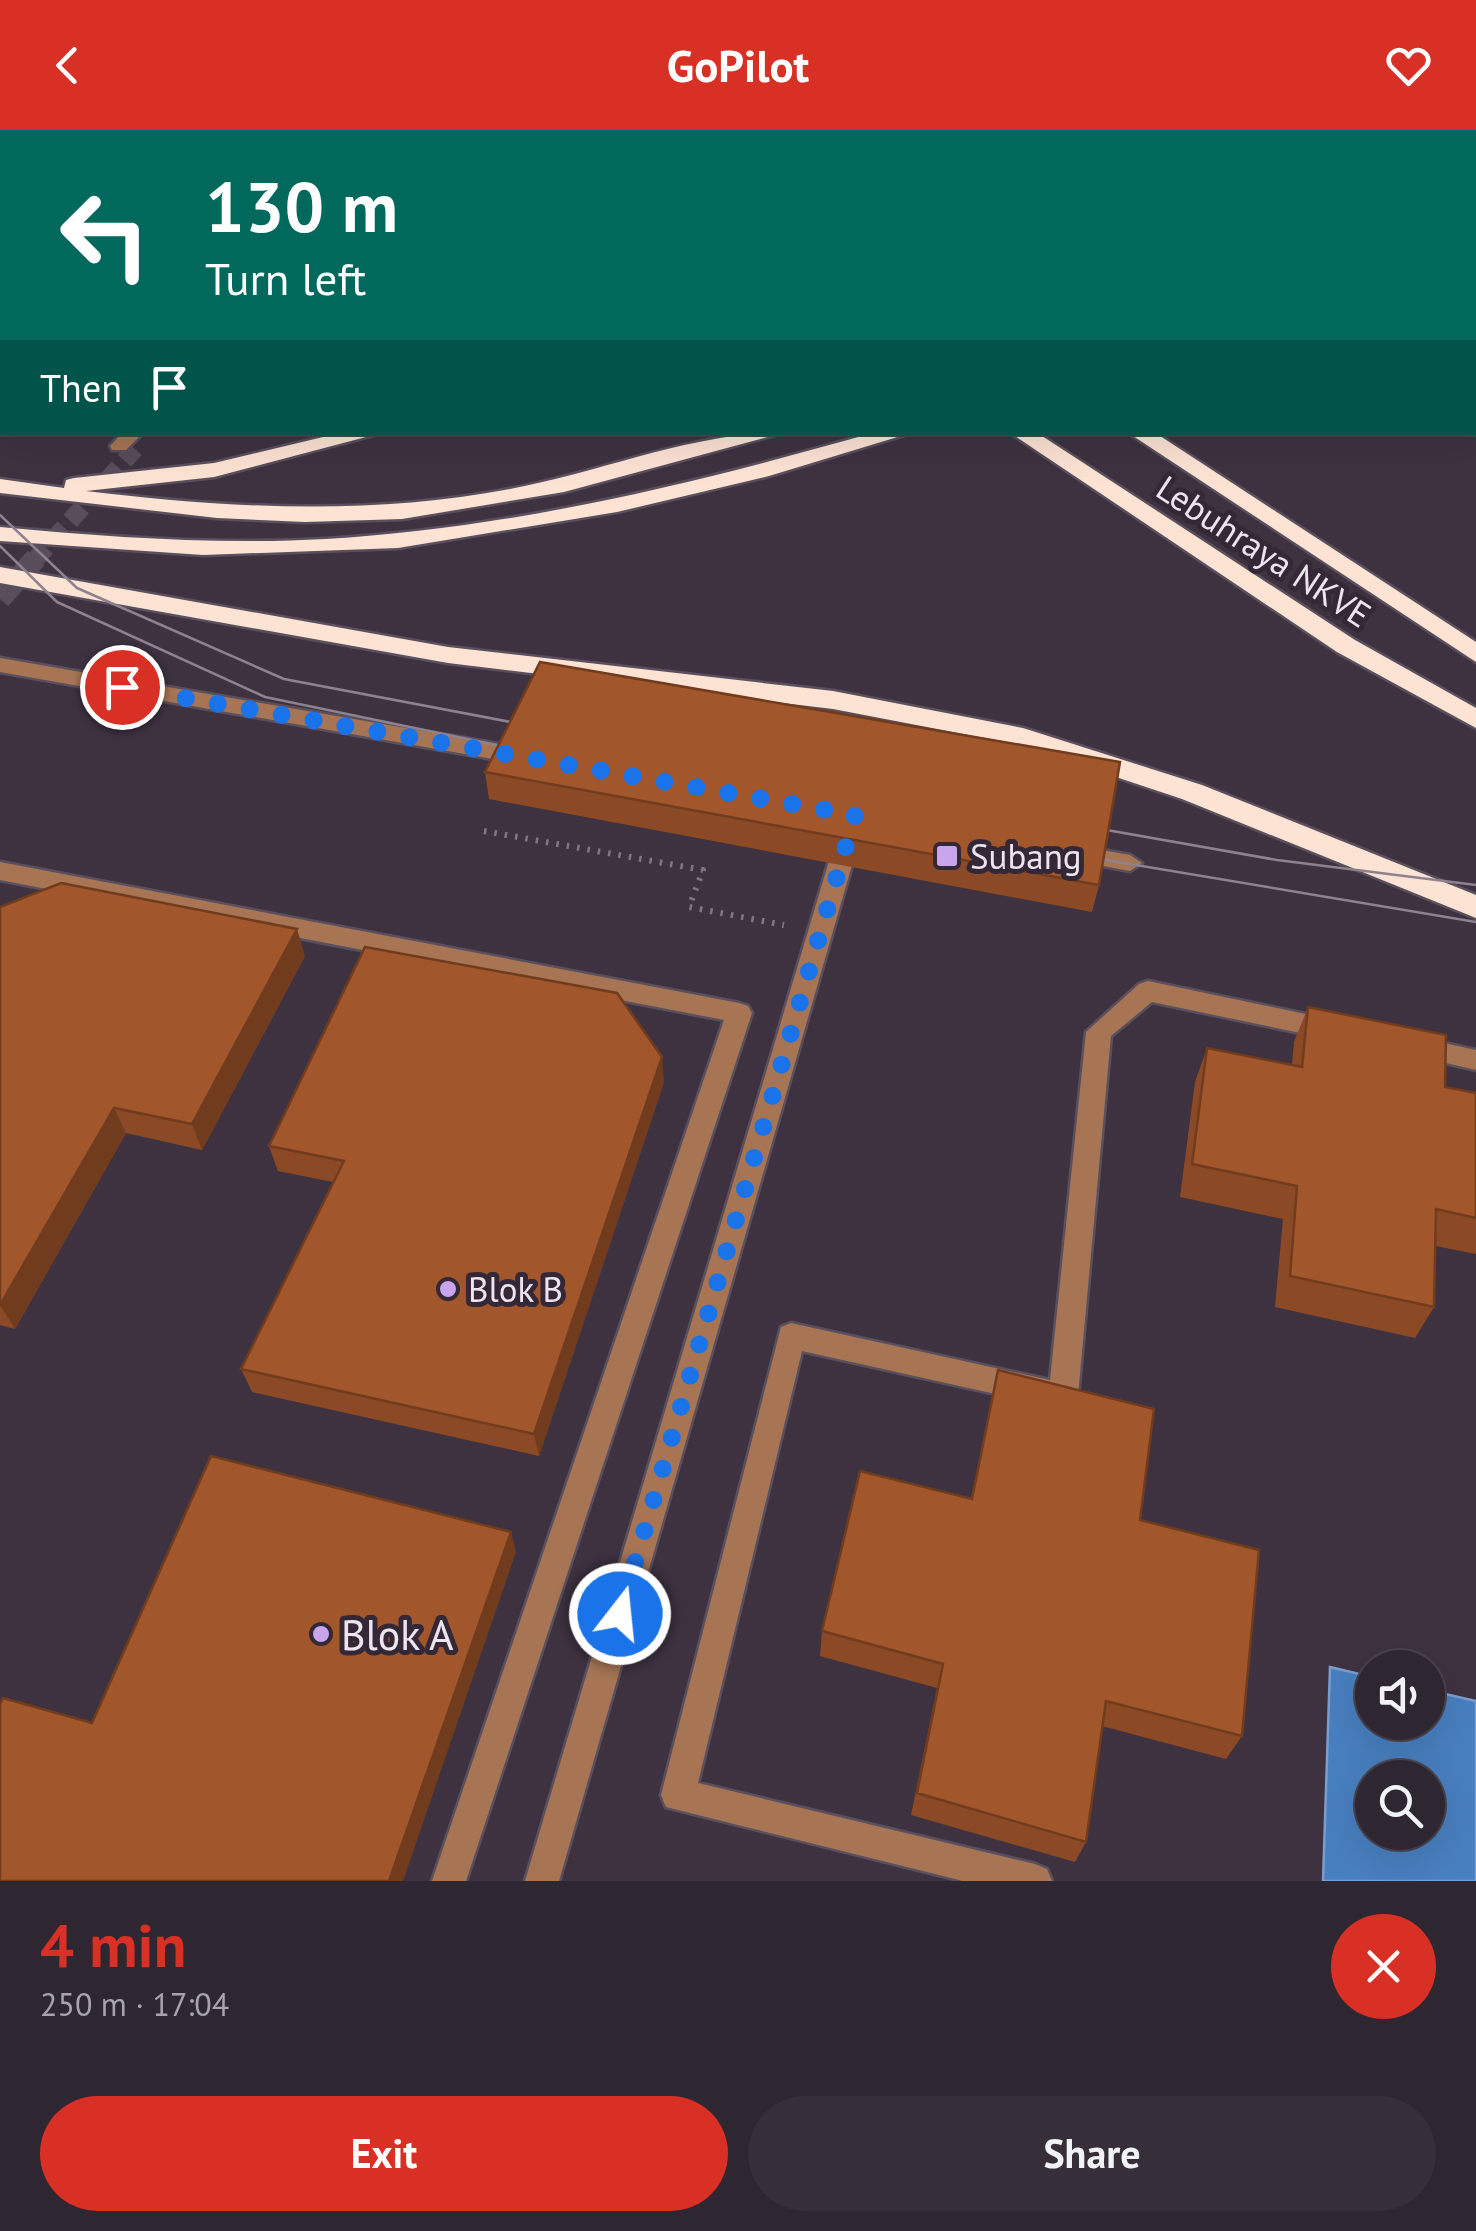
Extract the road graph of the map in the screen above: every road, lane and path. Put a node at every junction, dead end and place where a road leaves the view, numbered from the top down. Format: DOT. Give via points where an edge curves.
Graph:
graph roads {
  1 [pos="361,435"];
  2 [pos="762,435"];
  3 [pos="892,435"];
  4 [pos="1025,435"];
  5 [pos="1143,435"];
  6 [pos="1163,435"];
  7 [pos="0,486"];
  8 [pos="32,490"];
  9 [pos="1244,501"];
  10 [pos="0,534"];
  11 [pos="0,575"];
  12 [pos="1476,654"];
  13 [pos="0,666"];
  14 [pos="1476,719"];
  15 [pos="546,761"];
  16 [pos="855,815"];
  17 [pos="484,831"];
  18 [pos="1051,849"];
  19 [pos="1130,863"];
  20 [pos="703,870"];
  21 [pos="0,871"];
  22 [pos="1476,907"];
  23 [pos="1476,1060"];
  24 [pos="449,1881"];
  25 [pos="542,1881"];
  26 [pos="1035,1881"];
  1 -- 8 [label="highway" via="214,470"];
  2 -- 8 [label="highway" via="506,496 352,515 197,512"];
  3 -- 10 [label="highway" via="480,530 364,542 172,548"];
  4 -- 14 [label="highway, Lebuhraya NKVE" via="1346,646"];
  5 -- 9 [label="highway, Lebuhraya NKVE"];
  6 -- 9 [label="highway"];
  7 -- 8 [label="highway"];
  9 -- 12 [label="highway, Lebuhraya NKVE"];
  11 -- 22 [label="highway" via="448,655 833,700 1023,738 1192,792"];
  13 -- 15 [label="street"];
  16 -- 25 [label="street"];
  17 -- 20 [label="path"];
  18 -- 19 [label="street"];
  21 -- 24 [label="street" via="740,1013"];
  23 -- 26 [label="street" via="1148,991 1099,1032 1062,1396 791,1336 678,1795"];
}
